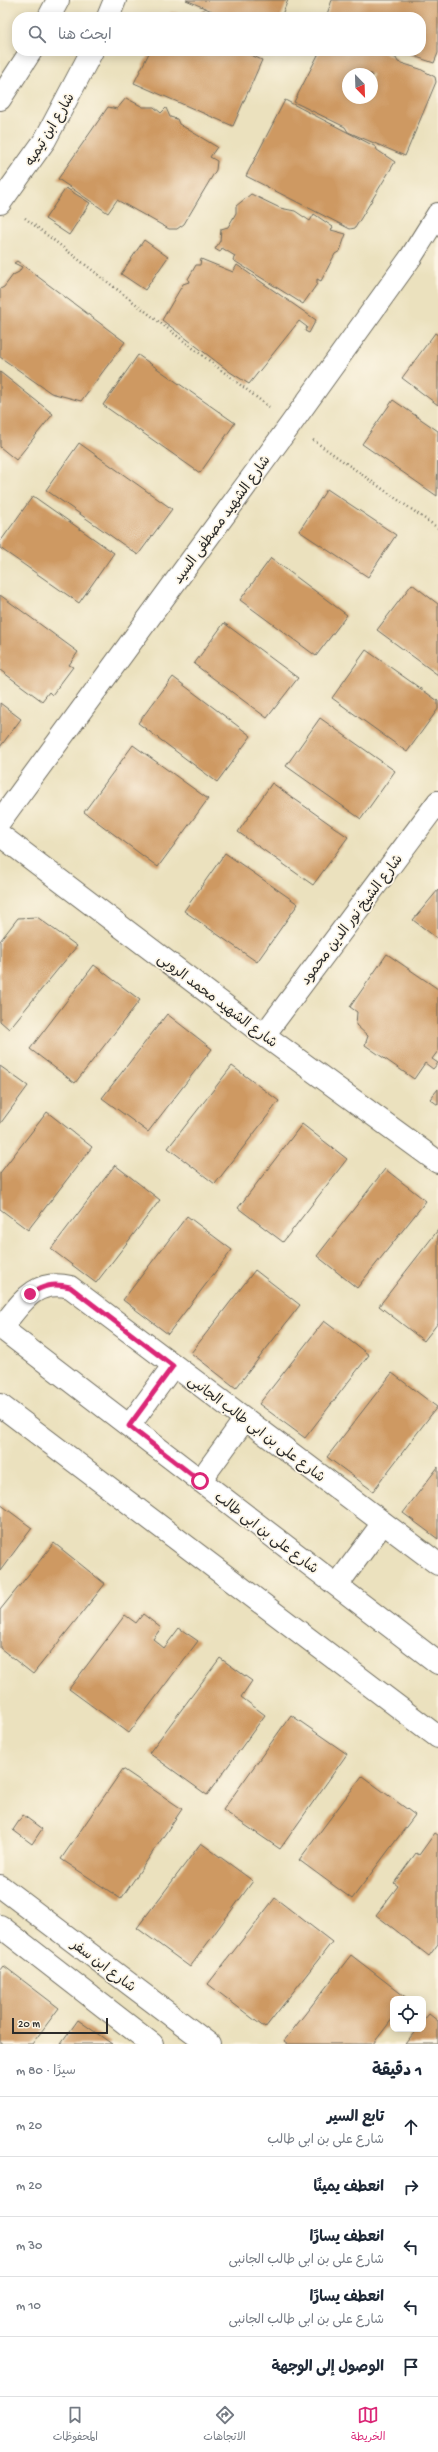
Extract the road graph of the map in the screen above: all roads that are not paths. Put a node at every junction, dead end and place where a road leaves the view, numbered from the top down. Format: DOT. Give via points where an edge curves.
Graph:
graph roads {
  1 [pos="58,0"];
  2 [pos="115,0"];
  3 [pos="52,12"];
  4 [pos="110,12"];
  5 [pos="28,56"];
  6 [pos="89,56"];
  7 [pos="0,99"];
  8 [pos="1,202"];
  9 [pos="438,214"];
  10 [pos="438,802"];
  11 [pos="0,821"];
  12 [pos="0,835"];
  13 [pos="264,1036"];
  14 [pos="438,1162"];
  15 [pos="1,1328"];
  16 [pos="173,1366"];
  17 [pos="0,1405"];
  18 [pos="245,1419"];
  19 [pos="129,1426"];
  20 [pos="200,1481"];
  21 [pos="383,1523"];
  22 [pos="438,1564"];
  23 [pos="337,1585"];
  24 [pos="438,1663"];
  25 [pos="438,1737"];
  26 [pos="0,1886"];
  27 [pos="0,1926"];
  28 [pos="152,2044"];
  29 [pos="209,2044"];
  1 -- 3 [label="street"];
  2 -- 4 [label="street"];
  5 -- 7 [label="street"];
  6 -- 8 [label="street, شارع ابن تيميه" via="45,140"];
  9 -- 11 [label="street, شارع الشهيد مصطفى السيد" via="411,257 291,424"];
  10 -- 13 [label="street, شارع الشيخ نور الدين محمود"];
  12 -- 13 [label="street, شارع الشهيد محمد الروبى"];
  13 -- 14 [label="street, شارع الشهيد محمد الروبى"];
  15 -- 16 [label="street, شارع على بن ابى طالب الجانبى" via="30,1294 43,1286 57,1284 70,1287"];
  15 -- 19 [label="street, شارع على بن ابى طالب"];
  16 -- 18 [label="street, شارع على بن ابى طالب الجانبى"];
  16 -- 19 [label="street"];
  17 -- 25 [label="street"];
  18 -- 20 [label="street"];
  18 -- 21 [label="street, شارع على بن ابى طالب الجانبى"];
  19 -- 20 [label="street, شارع على بن ابى طالب"];
  20 -- 23 [label="street, شارع على بن ابى طالب"];
  21 -- 22 [label="street, شارع على بن ابى طالب الجانبى"];
  21 -- 23 [label="street"];
  23 -- 24 [label="street, شارع على بن ابى طالب"];
  26 -- 29 [label="street, شارع ابن سفر"];
  27 -- 28 [label="street"];
}
